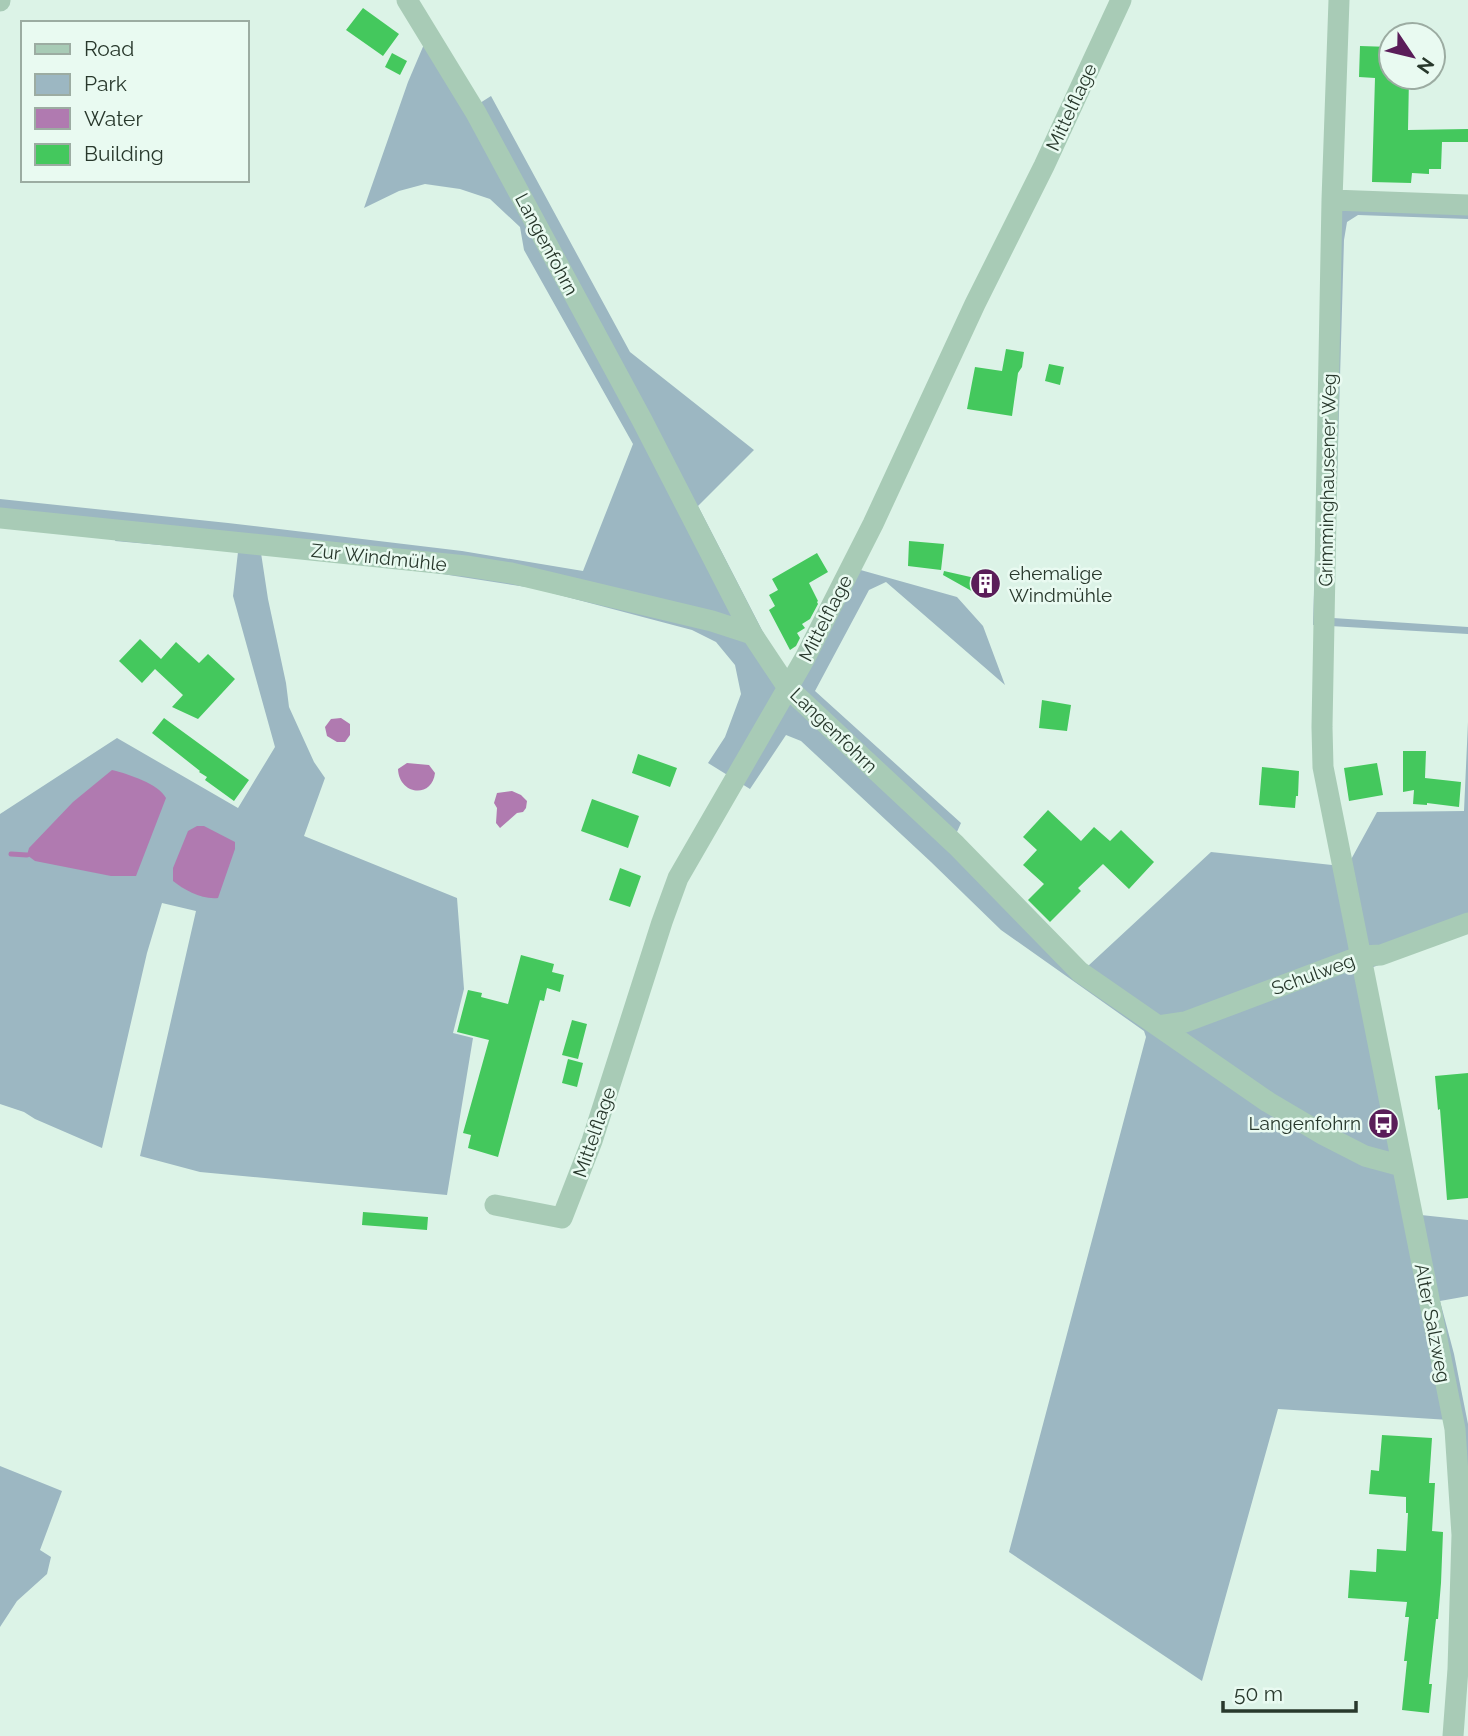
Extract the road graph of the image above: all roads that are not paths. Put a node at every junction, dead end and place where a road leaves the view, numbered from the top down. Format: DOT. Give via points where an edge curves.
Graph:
graph roads {
  1 [pos="407,0"];
  2 [pos="1121,0"];
  3 [pos="1339,0"];
  4 [pos="1332,200"];
  5 [pos="1468,205"];
  6 [pos="0,518"];
  7 [pos="752,634"];
  8 [pos="788,688"];
  9 [pos="1468,923"];
  10 [pos="1361,956"];
  11 [pos="1158,1027"];
  12 [pos="1402,1166"];
  13 [pos="495,1205"];
  14 [pos="1453,1736"];
  1 -- 7 [label="street, Langenfohrn" via="476,113"];
  2 -- 8 [label="street, Mittelflage" via="873,524"];
  3 -- 4 [label="street, Grimminghausener Weg"];
  4 -- 5 [label="street"];
  4 -- 10 [label="street, Grimminghausener Weg" via="1323,767"];
  6 -- 7 [label="street, Zur Windmühle" via="466,566 511,573"];
  7 -- 8 [label="street, Langenfohrn"];
  8 -- 11 [label="street, Langenfohrn" via="956,845 1080,972"];
  8 -- 13 [label="street, Mittelflage" via="678,878 592,1142 562,1218"];
  9 -- 10 [label="street, Schulweg" via="1381,955"];
  10 -- 11 [label="street, Schulweg" via="1185,1022"];
  10 -- 12 [label="street, Alter Salzweg"];
  11 -- 12 [label="street, Langenfohrn" via="1324,1135 1365,1156"];
  12 -- 14 [label="street, Alter Salzweg" via="1455,1430 1462,1535"];
}
